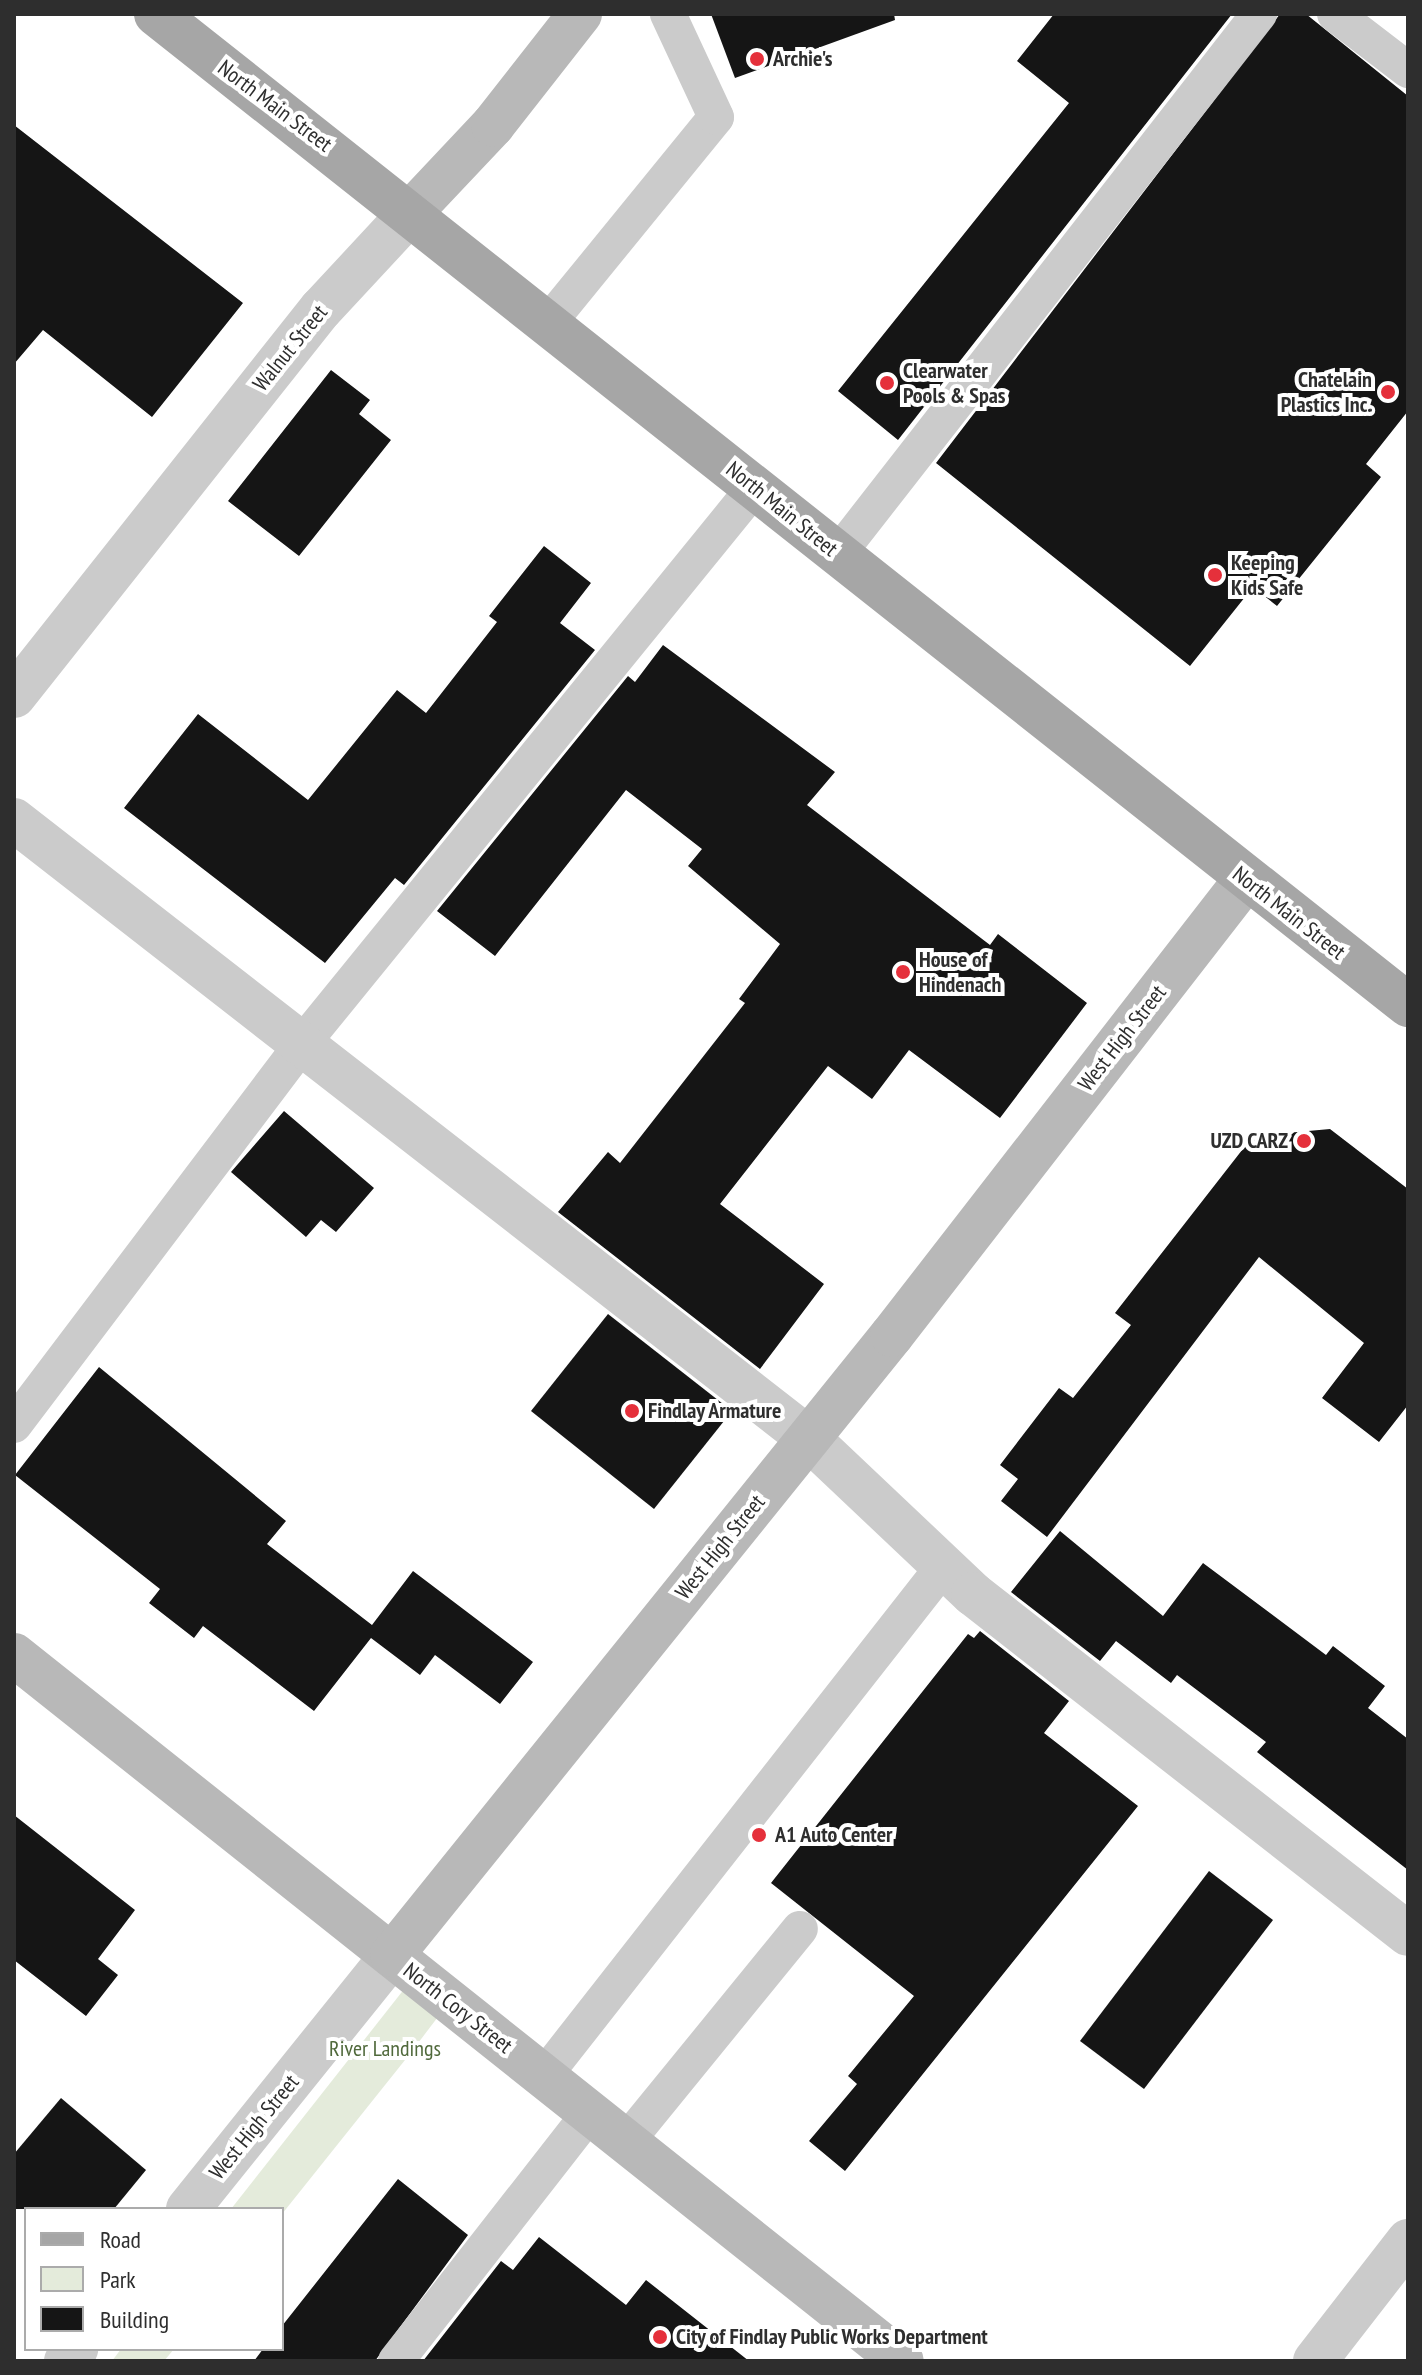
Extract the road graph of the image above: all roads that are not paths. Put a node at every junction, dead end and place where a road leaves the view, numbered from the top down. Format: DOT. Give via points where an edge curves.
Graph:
graph roads {
  1 [pos="156,14"];
  2 [pos="580,14"];
  3 [pos="668,14"];
  4 [pos="1259,14"];
  5 [pos="1335,14"];
  6 [pos="1408,70"];
  7 [pos="412,211"];
  8 [pos="549,322"];
  9 [pos="755,487"];
  10 [pos="838,554"];
  11 [pos="14,696"];
  12 [pos="14,820"];
  13 [pos="1246,879"];
  14 [pos="1408,1005"];
  15 [pos="302,1044"];
  16 [pos="14,1425"];
  17 [pos="808,1438"];
  18 [pos="943,1567"];
  19 [pos="14,1655"];
  20 [pos="800,1929"];
  21 [pos="1408,1934"];
  22 [pos="392,1955"];
  23 [pos="544,2076"];
  24 [pos="590,2113"];
  25 [pos="626,2142"];
  26 [pos="190,2207"];
  27 [pos="1408,2241"];
  28 [pos="396,2361"];
  29 [pos="902,2361"];
  30 [pos="1315,2361"];
  1 -- 7 [label="main road, North Main Street"];
  2 -- 7 [label="street, Walnut Street" via="493,125"];
  3 -- 8 [label="lane" via="716,117"];
  4 -- 10 [label="lane"];
  5 -- 6 [label="lane"];
  7 -- 8 [label="main road, North Main Street"];
  7 -- 11 [label="street, Walnut Street" via="321,309"];
  8 -- 9 [label="main road, North Main Street"];
  9 -- 10 [label="main road, North Main Street"];
  9 -- 15 [label="lane"];
  10 -- 13 [label="main road, North Main Street"];
  12 -- 15 [label="street"];
  13 -- 14 [label="main road, North Main Street"];
  13 -- 17 [label="street, West High Street"];
  15 -- 16 [label="lane"];
  15 -- 17 [label="street"];
  17 -- 18 [label="street"];
  17 -- 22 [label="street, West High Street"];
  18 -- 21 [label="street"];
  18 -- 23 [label="lane"];
  19 -- 22 [label="street, North Cory Street"];
  20 -- 25 [label="lane"];
  22 -- 23 [label="street, North Cory Street"];
  22 -- 26 [label="street, West High Street"];
  23 -- 24 [label="street, North Cory Street"];
  24 -- 25 [label="street, North Cory Street"];
  24 -- 28 [label="lane"];
  25 -- 29 [label="street, North Cory Street"];
  27 -- 30 [label="street"];
}
